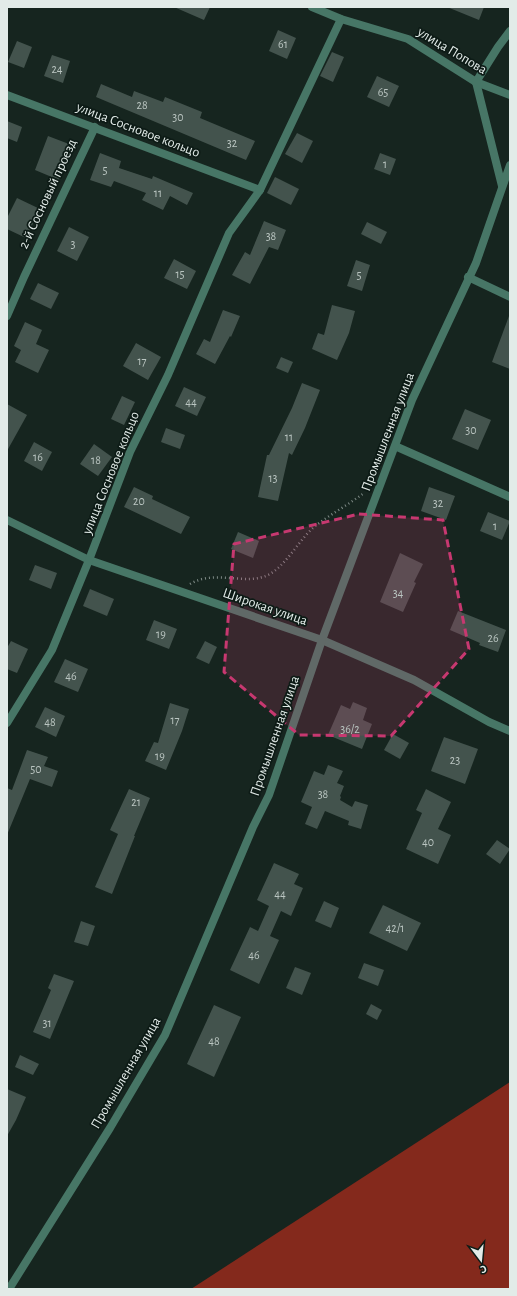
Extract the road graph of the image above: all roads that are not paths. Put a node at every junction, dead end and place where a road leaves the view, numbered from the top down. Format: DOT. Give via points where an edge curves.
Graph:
graph roads {
  1 [pos="312,7"];
  2 [pos="341,19"];
  3 [pos="510,31"];
  4 [pos="476,82"];
  5 [pos="7,95"];
  6 [pos="510,95"];
  7 [pos="94,127"];
  8 [pos="510,165"];
  9 [pos="503,186"];
  10 [pos="260,190"];
  11 [pos="468,277"];
  12 [pos="510,297"];
  13 [pos="7,316"];
  14 [pos="395,446"];
  15 [pos="510,497"];
  16 [pos="7,520"];
  17 [pos="90,560"];
  18 [pos="322,640"];
  19 [pos="7,723"];
  20 [pos="510,731"];
  21 [pos="9,1289"];
  1 -- 2 [label="street, улица Попова"];
  2 -- 4 [label="street, улица Попова" via="408,39"];
  2 -- 10 [label="street, улица Сосновое кольцо"];
  3 -- 4 [label="street"];
  4 -- 6 [label="street, улица Попова"];
  4 -- 9 [label="street"];
  5 -- 7 [label="street, улица Сосновое кольцо"];
  7 -- 10 [label="street, улица Сосновое кольцо"];
  7 -- 13 [label="street, 2-й Сосновый проезд"];
  8 -- 9 [label="street, Промышленная улица"];
  9 -- 11 [label="street, Промышленная улица" via="476,263"];
  10 -- 17 [label="street, улица Сосновое кольцо" via="229,233 168,375 130,452"];
  11 -- 12 [label="street"];
  11 -- 14 [label="street, Промышленная улица" via="412,400"];
  14 -- 15 [label="street"];
  14 -- 18 [label="street, Промышленная улица"];
  16 -- 17 [label="street, Широкая улица"];
  17 -- 18 [label="street, Широкая улица"];
  17 -- 19 [label="street, улица Сосновое кольцо" via="52,650"];
  18 -- 20 [label="street, Широкая улица" via="414,680"];
  18 -- 21 [label="street, Промышленная улица" via="269,795 165,1035"];
}
